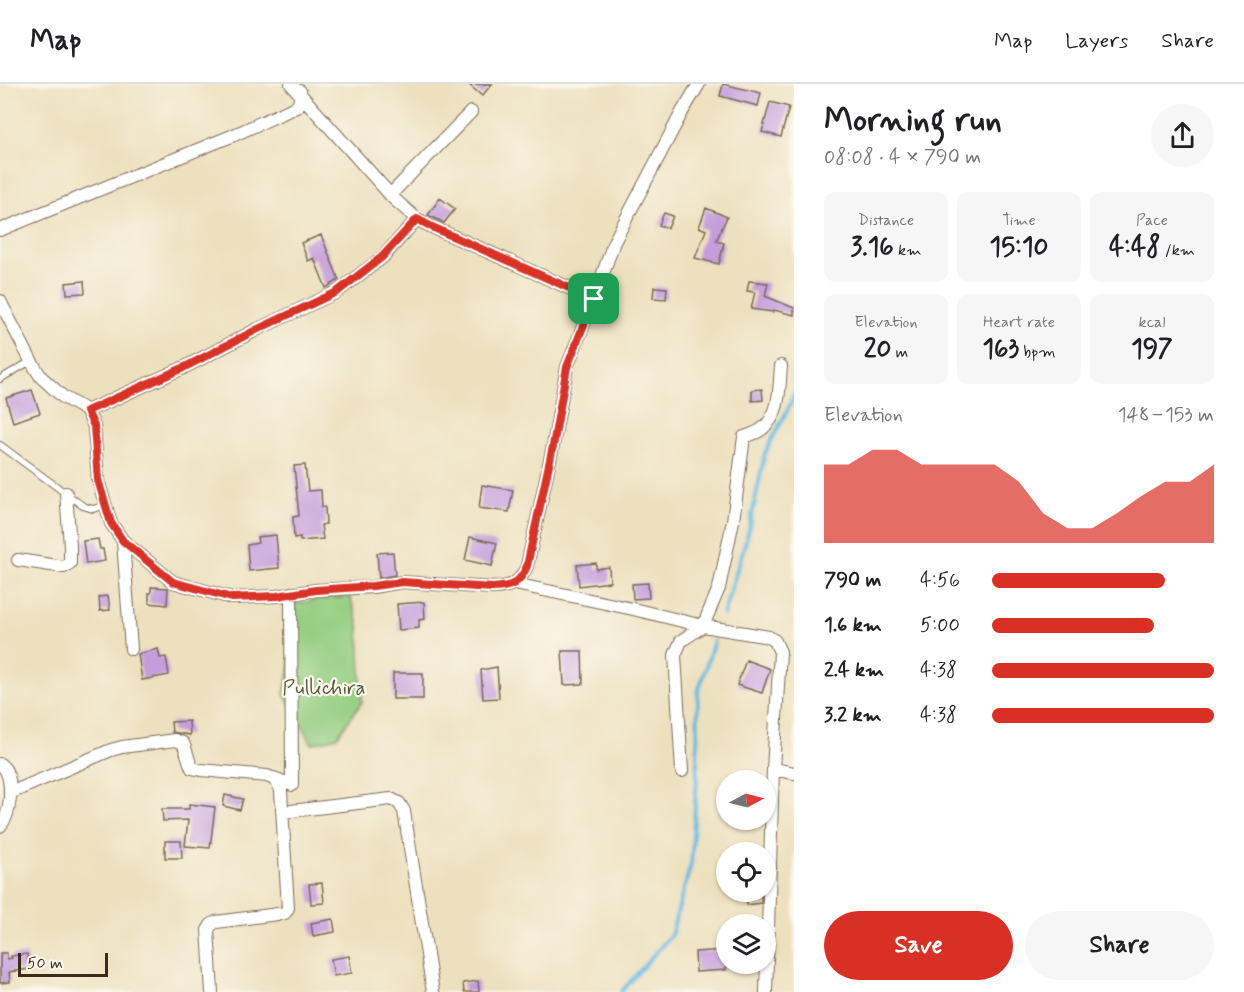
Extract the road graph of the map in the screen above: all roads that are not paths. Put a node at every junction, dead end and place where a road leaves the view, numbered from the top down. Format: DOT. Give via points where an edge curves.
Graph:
graph roads {
  1 [pos="291,84"];
  2 [pos="296,84"];
  3 [pos="699,84"];
  4 [pos="301,96"];
  5 [pos="471,112"];
  6 [pos="390,195"];
  7 [pos="417,219"];
  8 [pos="0,230"];
  9 [pos="594,299"];
  10 [pos="0,301"];
  11 [pos="31,361"];
  12 [pos="781,366"];
  13 [pos="0,379"];
  14 [pos="87,411"];
  15 [pos="0,445"];
  16 [pos="66,493"];
  17 [pos="106,505"];
  18 [pos="123,541"];
  19 [pos="18,560"];
  20 [pos="514,584"];
  21 [pos="291,593"];
  22 [pos="703,626"];
  23 [pos="130,649"];
  24 [pos="0,764"];
  25 [pos="773,769"];
  26 [pos="682,771"];
  27 [pos="794,773"];
  28 [pos="273,778"];
  29 [pos="10,793"];
  30 [pos="283,812"];
  31 [pos="0,826"];
  32 [pos="212,992"];
  33 [pos="433,992"];
  34 [pos="766,992"];
  1 -- 4 [label="street"];
  2 -- 4 [label="street"];
  3 -- 9 [label="street" via="614,242"];
  4 -- 6 [label="street"];
  4 -- 8 [label="street" via="298,106 234,135"];
  5 -- 6 [label="street"];
  6 -- 7 [label="street"];
  7 -- 9 [label="street"];
  7 -- 14 [label="street" via="382,257 337,292"];
  9 -- 20 [label="street" via="567,367 527,566"];
  10 -- 11 [label="street"];
  11 -- 13 [label="lane"];
  11 -- 14 [label="street" via="41,377 63,397"];
  12 -- 22 [label="street" via="773,417 762,429 744,437 719,588"];
  14 -- 17 [label="street" via="94,426 98,480"];
  15 -- 16 [label="lane"];
  16 -- 17 [label="lane" via="93,509"];
  16 -- 19 [label="street" via="70,563 64,567"];
  17 -- 18 [label="street" via="111,523"];
  18 -- 21 [label="street" via="173,582 232,598"];
  18 -- 23 [label="street"];
  20 -- 21 [label="street" via="493,588 402,582"];
  20 -- 22 [label="street"];
  21 -- 28 [label="street" via="292,785"];
  22 -- 25 [label="street" via="776,641 780,652"];
  22 -- 26 [label="street" via="681,641 675,655"];
  24 -- 29 [label="street" via="6,771"];
  25 -- 27 [label="street"];
  25 -- 34 [label="street"];
  28 -- 29 [label="street" via="192,768 183,743 175,740 111,750"];
  28 -- 30 [label="street" via="279,783"];
  29 -- 31 [label="street" via="8,812"];
  30 -- 32 [label="street" via="288,908 285,913 211,925 208,930"];
  30 -- 33 [label="street" via="391,799 399,803 404,811"];
}
